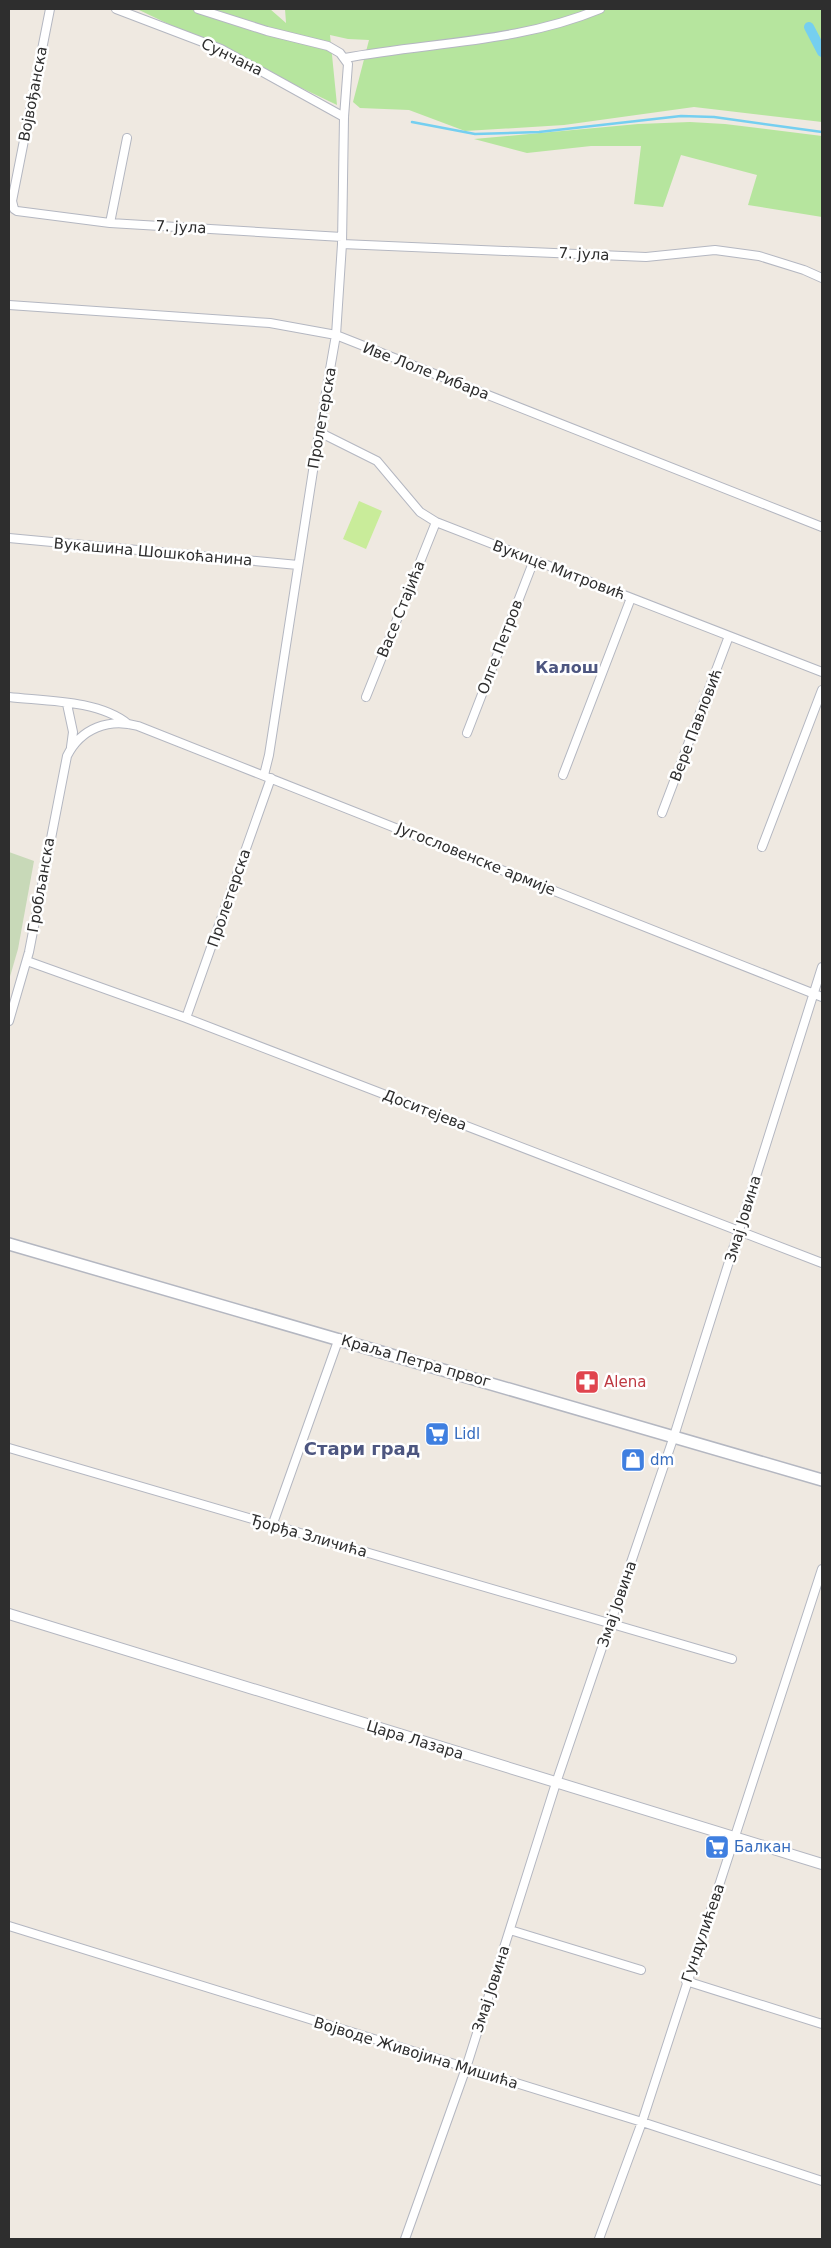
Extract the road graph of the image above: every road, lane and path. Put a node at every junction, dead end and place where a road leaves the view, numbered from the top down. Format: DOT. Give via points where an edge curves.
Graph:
graph roads {
  1 [pos="50,9"];
  2 [pos="116,9"];
  3 [pos="198,9"];
  4 [pos="600,9"];
  5 [pos="345,58"];
  6 [pos="344,117"];
  7 [pos="127,138"];
  8 [pos="14,209"];
  9 [pos="110,223"];
  10 [pos="342,240"];
  11 [pos="822,278"];
  12 [pos="9,306"];
  13 [pos="336,335"];
  14 [pos="319,432"];
  15 [pos="436,522"];
  16 [pos="822,527"];
  17 [pos="9,538"];
  18 [pos="534,560"];
  19 [pos="298,565"];
  20 [pos="632,598"];
  21 [pos="729,636"];
  22 [pos="822,672"];
  23 [pos="822,690"];
  24 [pos="9,697"];
  25 [pos="366,697"];
  26 [pos="67,704"];
  27 [pos="128,724"];
  28 [pos="467,733"];
  29 [pos="71,747"];
  30 [pos="563,775"];
  31 [pos="267,776"];
  32 [pos="662,813"];
  33 [pos="762,847"];
  34 [pos="27,961"];
  35 [pos="822,967"];
  36 [pos="813,993"];
  37 [pos="822,997"];
  38 [pos="186,1018"];
  39 [pos="9,1021"];
  40 [pos="740,1231"];
  41 [pos="9,1244"];
  42 [pos="822,1263"];
  43 [pos="339,1338"];
  44 [pos="674,1436"];
  45 [pos="9,1448"];
  46 [pos="822,1480"];
  47 [pos="272,1526"];
  48 [pos="822,1569"];
  49 [pos="9,1614"];
  50 [pos="610,1622"];
  51 [pos="732,1659"];
  52 [pos="556,1783"];
  53 [pos="736,1836"];
  54 [pos="822,1864"];
  55 [pos="9,1926"];
  56 [pos="510,1930"];
  57 [pos="641,1970"];
  58 [pos="686,1981"];
  59 [pos="822,2024"];
  60 [pos="466,2068"];
  61 [pos="642,2122"];
  62 [pos="822,2181"];
  63 [pos="405,2239"];
  64 [pos="599,2239"];
  1 -- 8 [label="street, Војвођанска" via="12,202"];
  2 -- 6 [label="street, Сунчана" via="221,49"];
  3 -- 5 [label="street" via="328,46"];
  4 -- 5 [label="street" via="514,34"];
  5 -- 6 [label="street, Пролетерска" via="348,70"];
  6 -- 10 [label="street, Пролетерска"];
  7 -- 9 [label="street"];
  8 -- 9 [label="street, 7. јула"];
  9 -- 10 [label="street, 7. јула"];
  10 -- 11 [label="street, 7. јула" via="646,257 715,250 759,256"];
  10 -- 13 [label="street, Пролетерска"];
  12 -- 13 [label="street, Иве Лоле Рибара" via="270,323"];
  13 -- 14 [label="street, Пролетерска"];
  13 -- 16 [label="street, Иве Лоле Рибара"];
  14 -- 15 [label="street, Вукице Митровић" via="377,461 420,512"];
  14 -- 19 [label="street, Пролетерска"];
  15 -- 18 [label="street, Вукице Митровић"];
  15 -- 25 [label="street, Васе Стајића"];
  17 -- 19 [label="street, Вукашина Шошкоћанина"];
  18 -- 20 [label="street, Вукице Митровић"];
  18 -- 28 [label="street, Олге Петров"];
  19 -- 31 [label="street, Пролетерска"];
  20 -- 21 [label="street, Вукице Митровић"];
  20 -- 30 [label="street"];
  21 -- 22 [label="street, Вукице Митровић"];
  21 -- 32 [label="street, Вере Павловић"];
  23 -- 33 [label="street"];
  24 -- 26 [label="street, Југословенске армије"];
  26 -- 27 [label="street, Југословенске армије" via="107,711"];
  26 -- 29 [label="street" via="73,732"];
  27 -- 29 [label="street, Југословенске армије" via="109,723 88,731"];
  27 -- 31 [label="street, Југословенске армије"];
  29 -- 34 [label="street, Гробљанска" via="63,767"];
  31 -- 36 [label="street, Југословенске армије"];
  31 -- 38 [label="street, Пролетерска"];
  34 -- 38 [label="street, Доситејева"];
  34 -- 39 [label="street, Гробљанска"];
  35 -- 36 [label="street, Змај Јовина"];
  36 -- 37 [label="street, Југословенске армије"];
  36 -- 40 [label="street, Змај Јовина"];
  38 -- 40 [label="street, Доситејева"];
  40 -- 42 [label="street, Доситејева"];
  40 -- 44 [label="street, Змај Јовина"];
  41 -- 43 [label="main road, Краља Петра првог"];
  43 -- 44 [label="main road, Краља Петра првог"];
  43 -- 47 [label="street"];
  44 -- 46 [label="main road, Краља Петра првог"];
  44 -- 50 [label="street, Змај Јовина"];
  45 -- 47 [label="street, Ђорђа Зличића"];
  47 -- 50 [label="street, Ђорђа Зличића"];
  48 -- 53 [label="street, Гундулићева"];
  49 -- 52 [label="street, Цара Лазара"];
  50 -- 51 [label="street, Ђорђа Зличића"];
  50 -- 52 [label="street, Змај Јовина"];
  52 -- 53 [label="street, Цара Лазара"];
  52 -- 56 [label="street, Змај Јовина"];
  53 -- 54 [label="street, Цара Лазара"];
  53 -- 58 [label="street, Гундулићева"];
  55 -- 60 [label="street, Војводе Живојина Мишића"];
  56 -- 57 [label="street"];
  56 -- 60 [label="street, Змај Јовина"];
  58 -- 59 [label="street"];
  58 -- 61 [label="street, Гундулићева"];
  60 -- 61 [label="street, Војводе Живојина Мишића"];
  60 -- 63 [label="street, Змај Јовина"];
  61 -- 62 [label="street, Војводе Живојина Мишића"];
  61 -- 64 [label="street, Гундулићева"];
}
